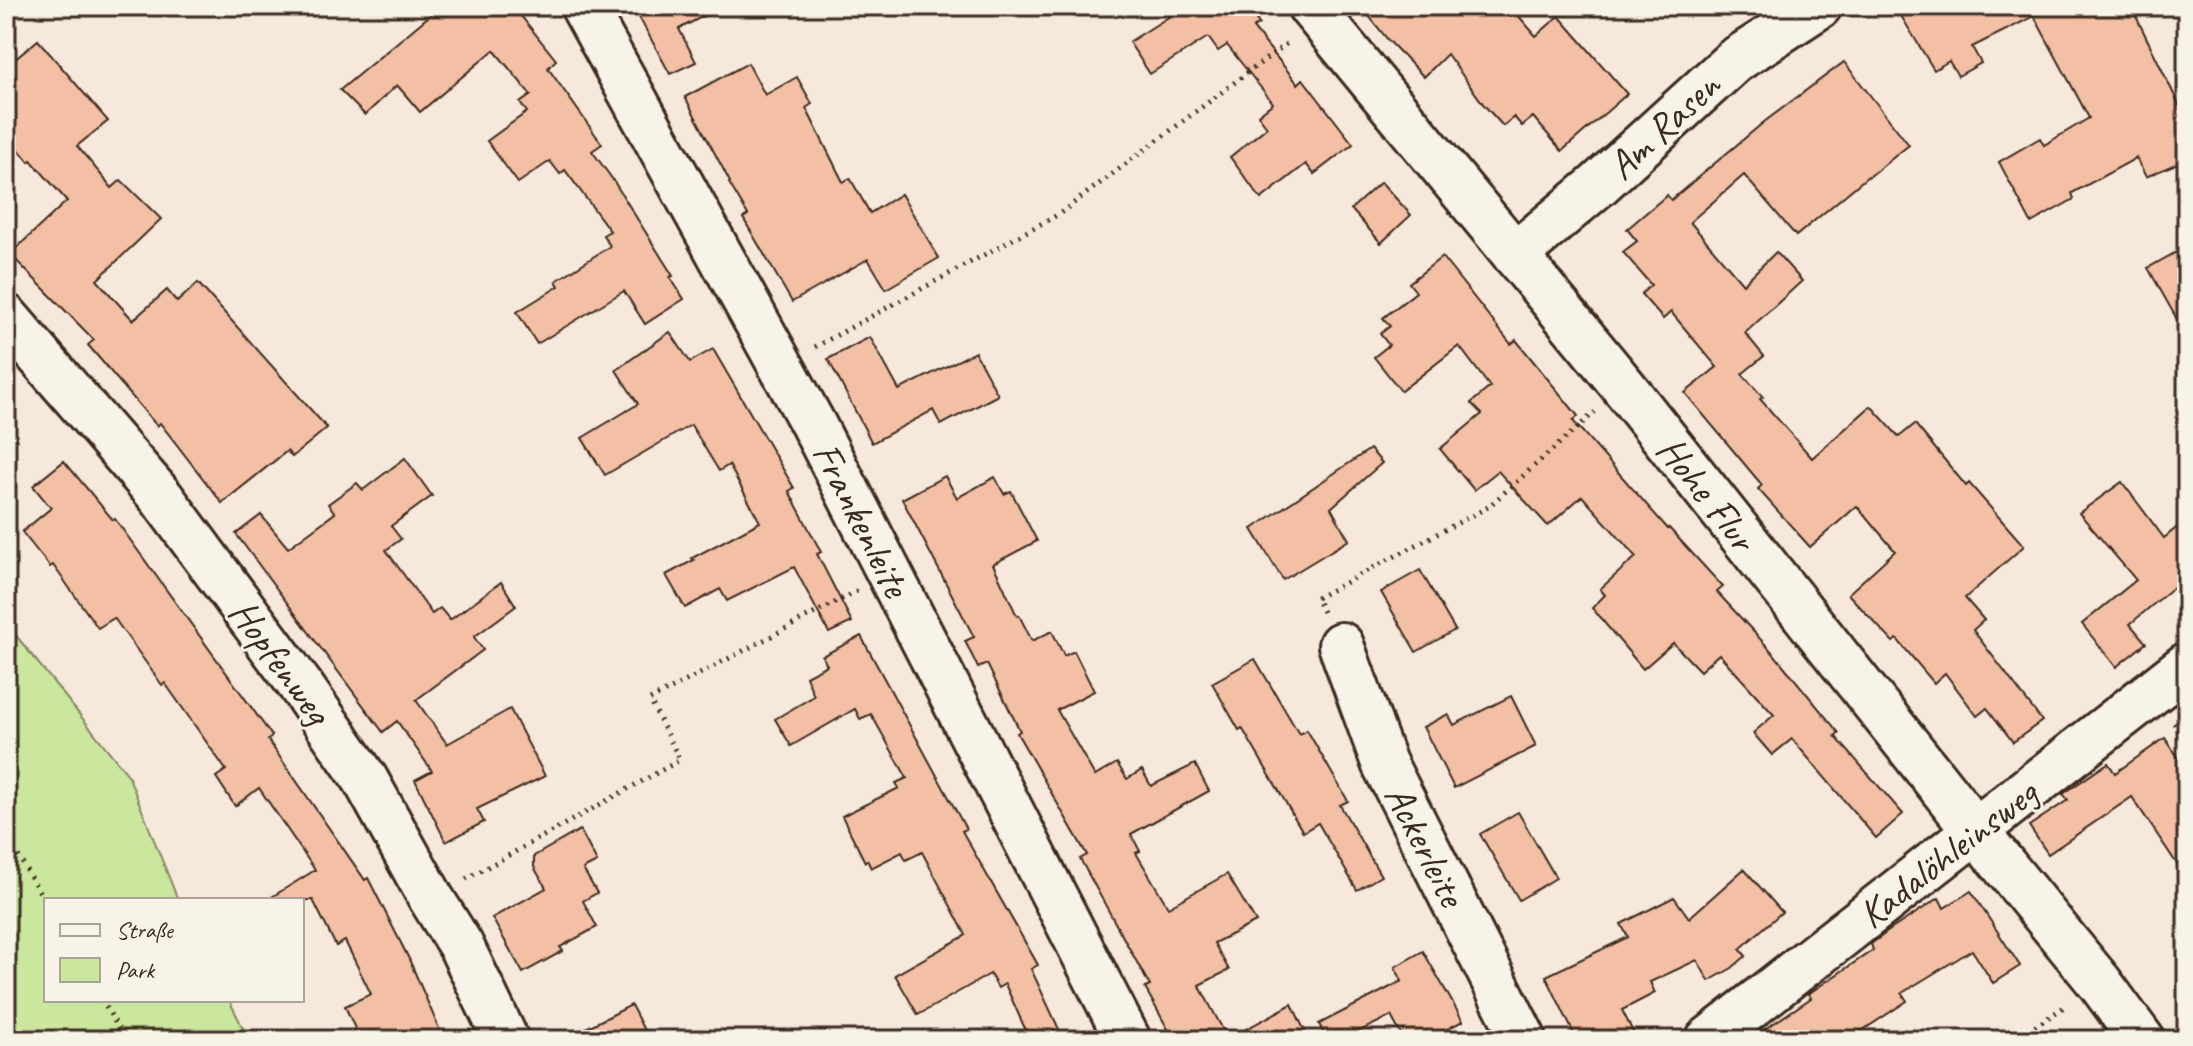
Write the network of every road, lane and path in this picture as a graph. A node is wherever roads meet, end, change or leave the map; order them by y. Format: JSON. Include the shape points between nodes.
{"nodes":[{"id":1,"x":583,"y":6,"type":"edge"},
{"id":2,"x":1819,"y":6,"type":"edge"},
{"id":3,"x":1315,"y":13,"type":"edge"},
{"id":4,"x":1515,"y":255,"type":"junction"},
{"id":5,"x":6,"y":317,"type":"edge"},
{"id":6,"x":781,"y":365,"type":"junction"},
{"id":7,"x":1624,"y":387,"type":"junction"},
{"id":8,"x":890,"y":573,"type":"junction"},
{"id":9,"x":1341,"y":645,"type":"joint"},
{"id":10,"x":2187,"y":665,"type":"edge"},
{"id":11,"x":1975,"y":830,"type":"junction"},
{"id":12,"x":6,"y":835,"type":"edge"},
{"id":13,"x":431,"y":898,"type":"junction"},
{"id":14,"x":44,"y":900,"type":"edge"},
{"id":15,"x":2100,"y":983,"type":"junction"},
{"id":16,"x":103,"y":1002,"type":"edge"},
{"id":17,"x":125,"y":1040,"type":"edge"},
{"id":18,"x":506,"y":1040,"type":"edge"},
{"id":19,"x":1128,"y":1040,"type":"edge"},
{"id":20,"x":1524,"y":1040,"type":"edge"},
{"id":21,"x":1708,"y":1040,"type":"edge"},
{"id":22,"x":2015,"y":1040,"type":"edge"},
{"id":23,"x":2142,"y":1040,"type":"edge"}],
"edges":[{"from":1,"to":6,"type":"street","name":"Frankenleite"},
{"from":2,"to":4,"type":"street","name":"Am Rasen","via":[[1734,61]]},
{"from":3,"to":4,"type":"street","name":"Hohe Flur"},
{"from":3,"to":6,"type":"path","via":[[1059,214]]},
{"from":4,"to":7,"type":"street","name":"Hohe Flur"},
{"from":5,"to":13,"type":"street","name":"Hopfenweg","via":[[161,497],[291,673],[365,779]]},
{"from":6,"to":8,"type":"street","name":"Frankenleite"},
{"from":7,"to":9,"type":"path","via":[[1488,507],[1316,598]]},
{"from":7,"to":11,"type":"street","name":"Hohe Flur"},
{"from":8,"to":13,"type":"path","via":[[650,700],[680,760]]},
{"from":8,"to":19,"type":"street","name":"Frankenleite"},
{"from":9,"to":20,"type":"street","name":"Ackerleite","via":[[1384,763]]},
{"from":10,"to":11,"type":"street","name":"Kadalöhleinsweg"},
{"from":11,"to":15,"type":"street","name":"Hohe Flur"},
{"from":11,"to":21,"type":"street","name":"Kadalöhleinsweg"},
{"from":12,"to":14,"type":"path"},
{"from":13,"to":18,"type":"street","name":"Hopfenweg","via":[[461,946]]},
{"from":15,"to":22,"type":"path"},
{"from":15,"to":23,"type":"street","name":"Hohe Flur"},
{"from":16,"to":17,"type":"path"}]}
